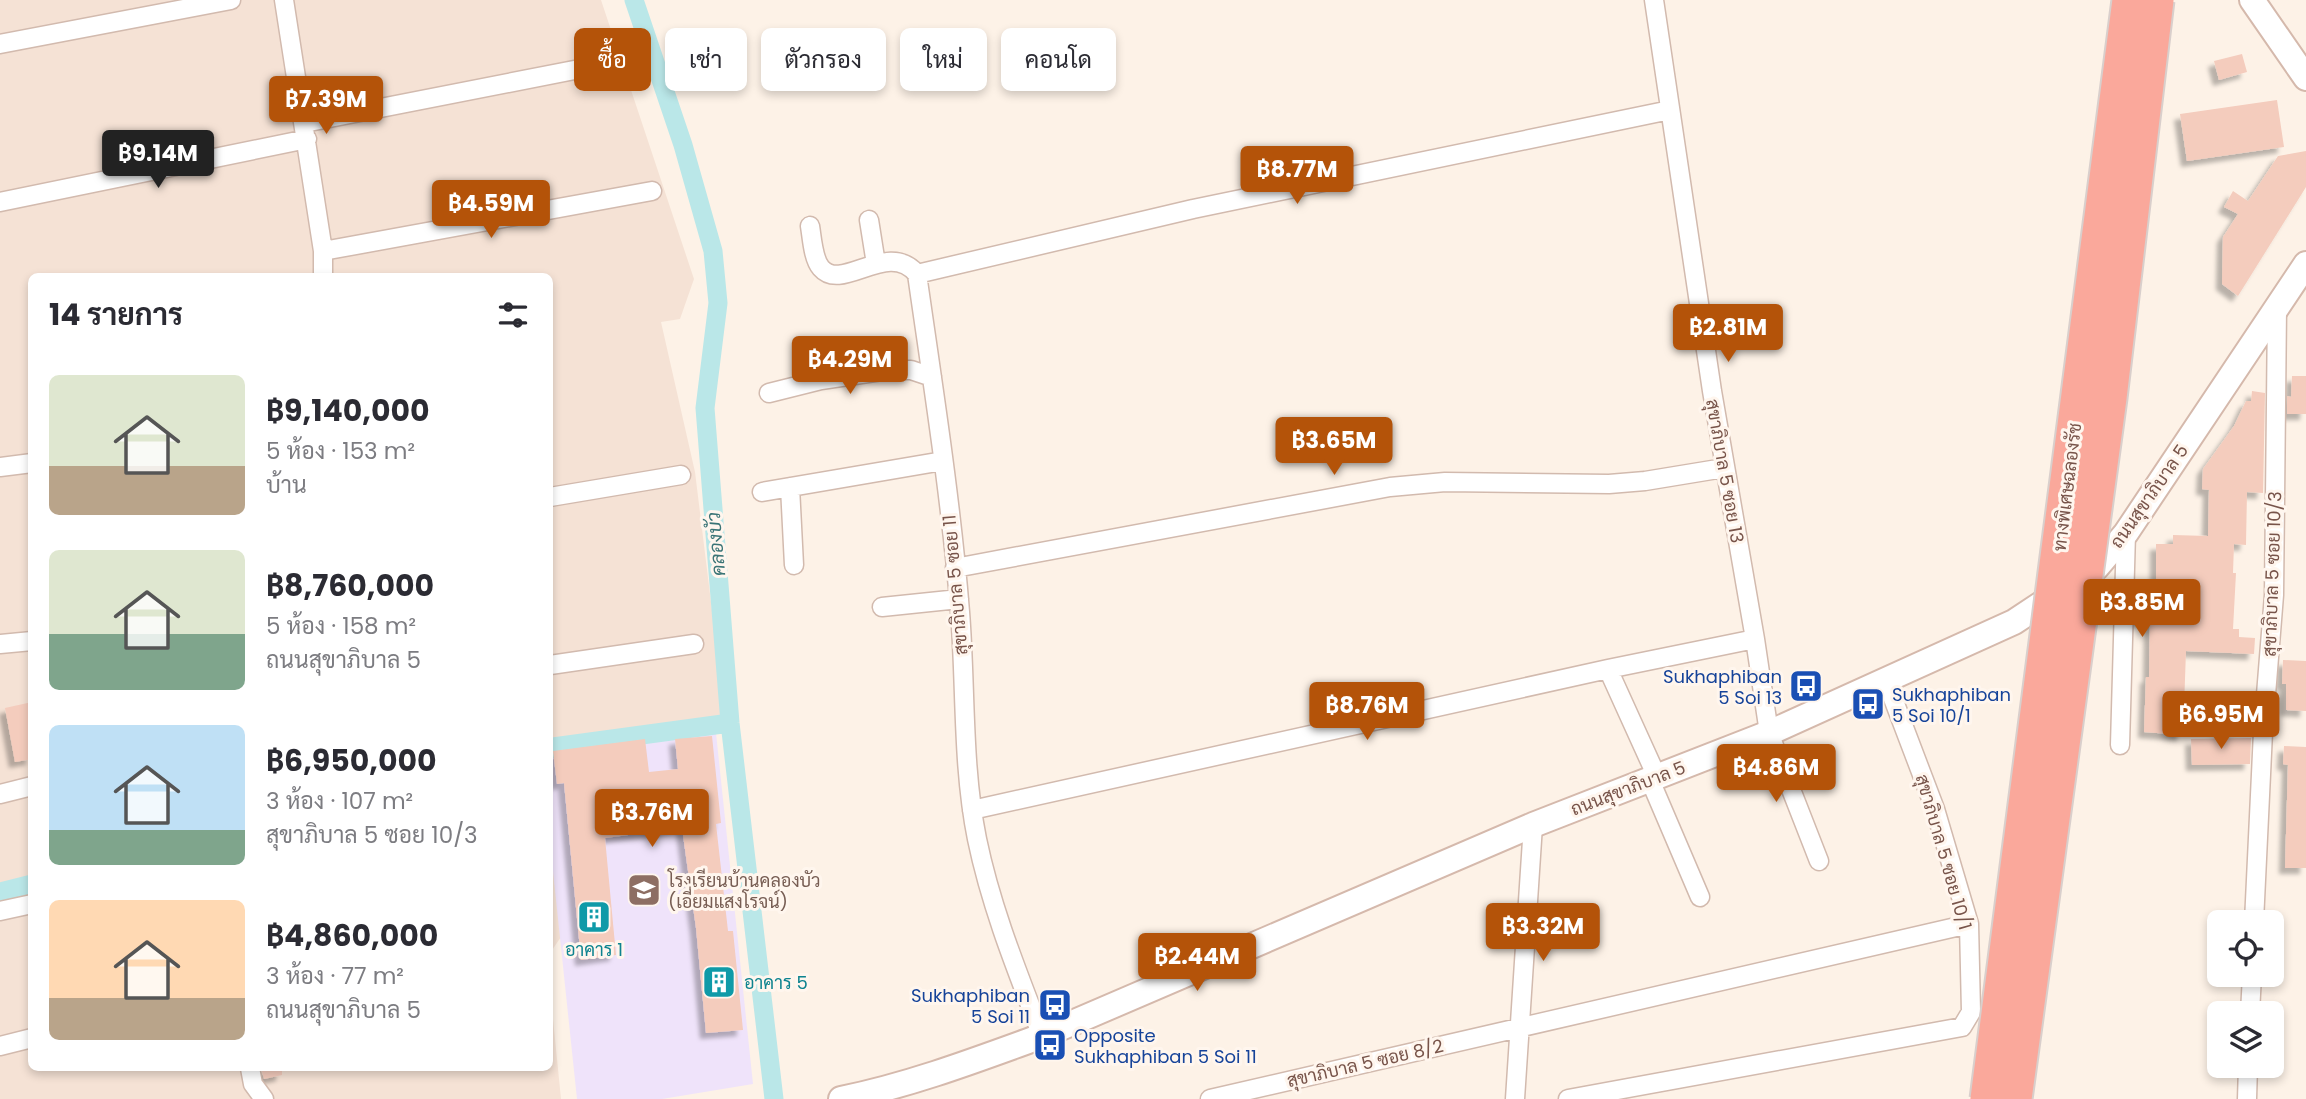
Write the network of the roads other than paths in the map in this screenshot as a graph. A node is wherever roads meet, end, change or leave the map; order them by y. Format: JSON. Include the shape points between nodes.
{"nodes":[{"id":1,"x":231,"y":0,"type":"edge"},
{"id":2,"x":284,"y":0,"type":"edge"},
{"id":3,"x":1654,"y":0,"type":"edge"},
{"id":4,"x":2129,"y":0,"type":"edge"},
{"id":5,"x":2157,"y":0,"type":"edge"},
{"id":6,"x":2252,"y":0,"type":"edge"},
{"id":7,"x":0,"y":44,"type":"edge"},
{"id":8,"x":574,"y":71,"type":"edge"},
{"id":9,"x":2306,"y":78,"type":"edge"},
{"id":10,"x":1671,"y":110,"type":"junction"},
{"id":11,"x":306,"y":131,"type":"junction"},
{"id":12,"x":652,"y":191,"type":"dead end"},
{"id":13,"x":0,"y":202,"type":"edge"},
{"id":14,"x":869,"y":220,"type":"dead end"},
{"id":15,"x":810,"y":226,"type":"dead end"},
{"id":16,"x":324,"y":251,"type":"junction"},
{"id":17,"x":876,"y":264,"type":"junction"},
{"id":18,"x":2306,"y":264,"type":"edge"},
{"id":19,"x":323,"y":273,"type":"edge"},
{"id":20,"x":917,"y":274,"type":"junction"},
{"id":21,"x":2277,"y":308,"type":"junction"},
{"id":22,"x":932,"y":377,"type":"junction"},
{"id":23,"x":769,"y":393,"type":"dead end"},
{"id":24,"x":943,"y":461,"type":"junction"},
{"id":25,"x":28,"y":464,"type":"edge"},
{"id":26,"x":0,"y":467,"type":"edge"},
{"id":27,"x":1724,"y":468,"type":"junction"},
{"id":28,"x":681,"y":475,"type":"dead end"},
{"id":29,"x":790,"y":487,"type":"junction"},
{"id":30,"x":762,"y":492,"type":"dead end"},
{"id":31,"x":553,"y":496,"type":"edge"},
{"id":32,"x":2126,"y":533,"type":"junction"},
{"id":33,"x":794,"y":565,"type":"dead end"},
{"id":34,"x":955,"y":568,"type":"junction"},
{"id":35,"x":959,"y":599,"type":"junction"},
{"id":36,"x":882,"y":607,"type":"dead end"},
{"id":37,"x":1755,"y":639,"type":"junction"},
{"id":38,"x":28,"y":642,"type":"edge"},
{"id":39,"x":0,"y":644,"type":"edge"},
{"id":40,"x":694,"y":644,"type":"dead end"},
{"id":41,"x":553,"y":665,"type":"edge"},
{"id":42,"x":1608,"y":669,"type":"junction"},
{"id":43,"x":1885,"y":680,"type":"junction"},
{"id":44,"x":1769,"y":733,"type":"junction"},
{"id":45,"x":2120,"y":745,"type":"dead end"},
{"id":46,"x":1654,"y":779,"type":"junction"},
{"id":47,"x":28,"y":787,"type":"edge"},
{"id":48,"x":0,"y":794,"type":"edge"},
{"id":49,"x":972,"y":810,"type":"junction"},
{"id":50,"x":1533,"y":825,"type":"junction"},
{"id":51,"x":1819,"y":862,"type":"dead end"},
{"id":52,"x":1700,"y":897,"type":"dead end"},
{"id":53,"x":28,"y":905,"type":"edge"},
{"id":54,"x":2255,"y":910,"type":"edge"},
{"id":55,"x":0,"y":911,"type":"edge"},
{"id":56,"x":1969,"y":924,"type":"junction"},
{"id":57,"x":1520,"y":1028,"type":"junction"},
{"id":58,"x":1042,"y":1036,"type":"junction"},
{"id":59,"x":28,"y":1039,"type":"edge"},
{"id":60,"x":0,"y":1046,"type":"edge"},
{"id":61,"x":2248,"y":1078,"type":"edge"},
{"id":62,"x":868,"y":1096,"type":"edge"},
{"id":63,"x":841,"y":1099,"type":"edge"},
{"id":64,"x":1210,"y":1099,"type":"edge"},
{"id":65,"x":1515,"y":1099,"type":"edge"},
{"id":66,"x":1568,"y":1099,"type":"edge"},
{"id":67,"x":1987,"y":1099,"type":"edge"},
{"id":68,"x":2015,"y":1099,"type":"edge"},
{"id":69,"x":2247,"y":1099,"type":"edge"}],
"edges":[{"from":1,"to":7,"type":"street"},
{"from":2,"to":11,"type":"street"},
{"from":3,"to":10,"type":"street","name":"สุขาภิบาล 5 ซอย 13"},
{"from":4,"to":67,"type":"highway","name":"ทางพิเศษฉลองรัช","bridge":true},
{"from":5,"to":68,"type":"highway","name":"ทางพิเศษฉลองรัช","bridge":true,"via":[[2110,398]]},
{"from":6,"to":9,"type":"street"},
{"from":8,"to":11,"type":"street"},
{"from":10,"to":20,"type":"street","via":[[1193,209]]},
{"from":10,"to":27,"type":"street","name":"สุขาภิบาล 5 ซอย 13"},
{"from":11,"to":13,"type":"street"},
{"from":11,"to":16,"type":"street"},
{"from":12,"to":16,"type":"street"},
{"from":14,"to":17,"type":"street"},
{"from":15,"to":17,"type":"street","via":[[819,266],[826,272],[845,273]]},
{"from":16,"to":19,"type":"street"},
{"from":17,"to":20,"type":"street","via":[[902,262]]},
{"from":18,"to":21,"type":"street","name":"ถนนสุขาภิบาล 5"},
{"from":20,"to":22,"type":"street","name":"สุขาภิบาล 5 ซอย 11"},
{"from":21,"to":32,"type":"street","name":"ถนนสุขาภิบาล 5"},
{"from":21,"to":54,"type":"street","name":"สุขาภิบาล 5 ซอย 10/3","via":[[2274,595]]},
{"from":22,"to":23,"type":"street","via":[[911,370],[888,370]]},
{"from":22,"to":24,"type":"street","name":"สุขาภิบาล 5 ซอย 11"},
{"from":24,"to":29,"type":"street"},
{"from":24,"to":34,"type":"street","name":"สุขาภิบาล 5 ซอย 11"},
{"from":25,"to":26,"type":"street"},
{"from":27,"to":34,"type":"street","via":[[1609,484],[1445,482],[1390,487]]},
{"from":27,"to":37,"type":"street","name":"สุขาภิบาล 5 ซอย 13"},
{"from":28,"to":31,"type":"street"},
{"from":29,"to":30,"type":"street"},
{"from":29,"to":33,"type":"street"},
{"from":32,"to":43,"type":"street","name":"ถนนสุขาภิบาล 5","via":[[2097,567],[2014,622]]},
{"from":32,"to":45,"type":"street"},
{"from":34,"to":35,"type":"street","name":"สุขาภิบาล 5 ซอย 11"},
{"from":35,"to":36,"type":"street"},
{"from":35,"to":49,"type":"street","name":"สุขาภิบาล 5 ซอย 11"},
{"from":37,"to":42,"type":"street"},
{"from":37,"to":44,"type":"street","name":"สุขาภิบาล 5 ซอย 13"},
{"from":38,"to":39,"type":"street"},
{"from":40,"to":41,"type":"street"},
{"from":42,"to":46,"type":"street"},
{"from":42,"to":49,"type":"street"},
{"from":43,"to":44,"type":"street","name":"ถนนสุขาภิบาล 5"},
{"from":43,"to":56,"type":"street","name":"สุขาภิบาล 5 ซอย 10/1","via":[[1936,809]]},
{"from":44,"to":46,"type":"street","name":"ถนนสุขาภิบาล 5"},
{"from":44,"to":51,"type":"street","name":"สุขาภิบาล 5 ซอย 13"},
{"from":46,"to":50,"type":"street","name":"ถนนสุขาภิบาล 5"},
{"from":46,"to":52,"type":"street"},
{"from":47,"to":48,"type":"street"},
{"from":49,"to":58,"type":"street","name":"สุขาภิบาล 5 ซอย 11","via":[[989,893]]},
{"from":50,"to":57,"type":"street"},
{"from":50,"to":58,"type":"street","name":"ถนนสุขาภิบาล 5"},
{"from":53,"to":55,"type":"street"},
{"from":56,"to":57,"type":"street","name":"สุขาภิบาล 5 ซอย 8/2"},
{"from":56,"to":66,"type":"street","name":"สุขาภิบาล 5 ซอย 10/1","via":[[1971,1012],[1962,1027]]},
{"from":57,"to":64,"type":"street","name":"สุขาภิบาล 5 ซอย 8/2"},
{"from":57,"to":65,"type":"street"},
{"from":58,"to":62,"type":"street","name":"ถนนสุขาภิบาล 5"},
{"from":59,"to":60,"type":"street"},
{"from":61,"to":69,"type":"street"},
{"from":62,"to":63,"type":"street","name":"ถนนสุขาภิบาล 5"}]}
